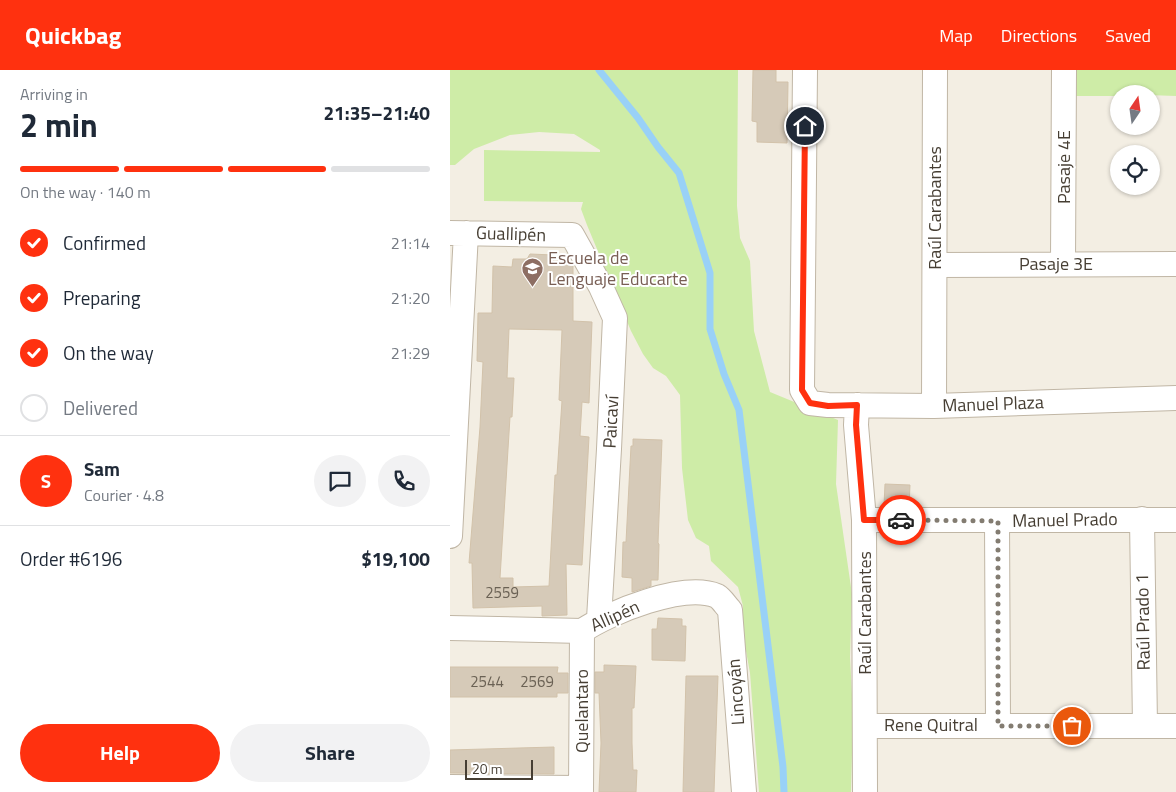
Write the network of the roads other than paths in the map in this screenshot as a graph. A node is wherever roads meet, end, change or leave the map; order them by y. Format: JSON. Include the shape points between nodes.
{"nodes":[{"id":1,"x":806,"y":70,"type":"edge"},
{"id":2,"x":935,"y":70,"type":"edge"},
{"id":3,"x":1064,"y":70,"type":"edge"},
{"id":4,"x":458,"y":233,"type":"edge"},
{"id":5,"x":572,"y":236,"type":"joint"},
{"id":6,"x":1063,"y":264,"type":"junction"},
{"id":7,"x":1176,"y":264,"type":"edge"},
{"id":8,"x":935,"y":265,"type":"junction"},
{"id":9,"x":1176,"y":398,"type":"edge"},
{"id":10,"x":857,"y":405,"type":"junction"},
{"id":11,"x":934,"y":406,"type":"junction"},
{"id":12,"x":864,"y":520,"type":"junction"},
{"id":13,"x":1142,"y":520,"type":"junction"},
{"id":14,"x":1176,"y":520,"type":"edge"},
{"id":15,"x":998,"y":521,"type":"junction"},
{"id":16,"x":450,"y":536,"type":"edge"},
{"id":17,"x":718,"y":597,"type":"joint"},
{"id":18,"x":591,"y":625,"type":"junction"},
{"id":19,"x":450,"y":628,"type":"edge"},
{"id":20,"x":866,"y":726,"type":"junction"},
{"id":21,"x":998,"y":726,"type":"junction"},
{"id":22,"x":1145,"y":726,"type":"junction"},
{"id":23,"x":1176,"y":726,"type":"edge"},
{"id":24,"x":450,"y":787,"type":"edge"},
{"id":25,"x":581,"y":790,"type":"edge"},
{"id":26,"x":744,"y":792,"type":"edge"},
{"id":27,"x":865,"y":792,"type":"edge"}],
"edges":[{"from":1,"to":10,"type":"street","name":"Manuel Plaza","via":[[802,390],[810,403]]},
{"from":2,"to":8,"type":"street","name":"Raúl Carabantes"},
{"from":3,"to":6,"type":"street","name":"Pasaje 4E"},
{"from":4,"to":5,"type":"street","name":"Guallipén"},
{"from":4,"to":16,"type":"street"},
{"from":5,"to":18,"type":"street","name":"Paicaví","via":[[615,318],[610,439]]},
{"from":6,"to":7,"type":"street","name":"Pasaje 3E"},
{"from":6,"to":8,"type":"street","name":"Pasaje 3E"},
{"from":8,"to":11,"type":"street","name":"Raúl Carabantes"},
{"from":9,"to":11,"type":"street","name":"Manuel Plaza"},
{"from":10,"to":11,"type":"street","name":"Manuel Plaza"},
{"from":10,"to":12,"type":"street","name":"Raúl Carabantes"},
{"from":12,"to":15,"type":"street","name":"Manuel Prado"},
{"from":12,"to":20,"type":"street","name":"Raúl Carabantes"},
{"from":13,"to":14,"type":"street","name":"Manuel Prado"},
{"from":13,"to":15,"type":"street","name":"Manuel Prado"},
{"from":13,"to":22,"type":"street","name":"Raúl Prado 1"},
{"from":15,"to":21,"type":"street"},
{"from":17,"to":18,"type":"street","name":"Allipén","via":[[688,592],[645,602]]},
{"from":17,"to":26,"type":"street","name":"Lincoyán","via":[[730,610]]},
{"from":18,"to":19,"type":"street","name":"Allipén"},
{"from":18,"to":25,"type":"street","name":"Quelantaro"},
{"from":20,"to":21,"type":"street","name":"Rene Quitral"},
{"from":20,"to":27,"type":"street","name":"Raúl Carabantes"},
{"from":21,"to":22,"type":"street","name":"Rene Quitral"},
{"from":22,"to":23,"type":"street","name":"Rene Quitral"},
{"from":24,"to":25,"type":"street"}]}
